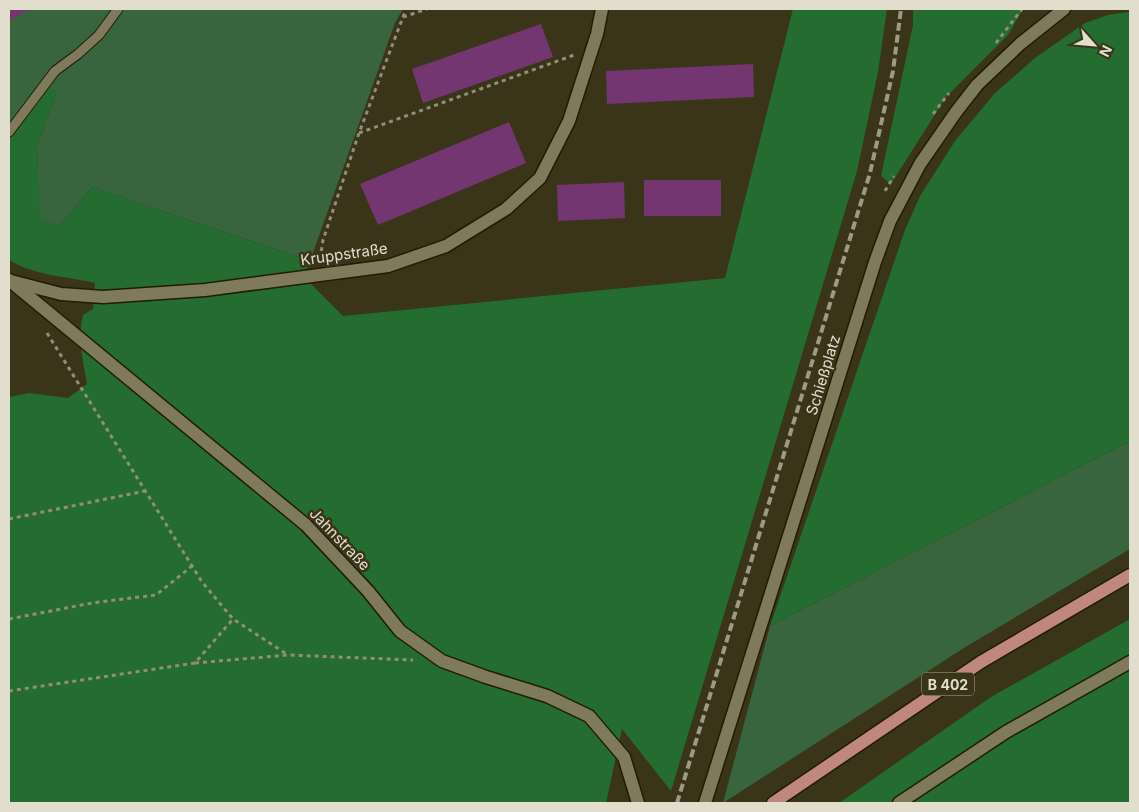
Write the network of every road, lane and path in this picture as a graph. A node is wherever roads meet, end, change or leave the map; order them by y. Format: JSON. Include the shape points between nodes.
{"nodes":[{"id":1,"x":118,"y":9,"type":"edge"},
{"id":2,"x":406,"y":9,"type":"edge"},
{"id":3,"x":427,"y":9,"type":"edge"},
{"id":4,"x":602,"y":9,"type":"edge"},
{"id":5,"x":1064,"y":9,"type":"edge"},
{"id":6,"x":402,"y":17,"type":"junction"},
{"id":7,"x":592,"y":49,"type":"junction"},
{"id":8,"x":9,"y":132,"type":"edge"},
{"id":9,"x":359,"y":133,"type":"junction"},
{"id":10,"x":317,"y":275,"type":"junction"},
{"id":11,"x":9,"y":280,"type":"edge"},
{"id":12,"x":14,"y":292,"type":"edge"},
{"id":13,"x":44,"y":329,"type":"dead end"},
{"id":14,"x":145,"y":490,"type":"junction"},
{"id":15,"x":9,"y":519,"type":"edge"},
{"id":16,"x":192,"y":566,"type":"junction"},
{"id":17,"x":1130,"y":575,"type":"edge"},
{"id":18,"x":233,"y":619,"type":"junction"},
{"id":19,"x":9,"y":620,"type":"edge"},
{"id":20,"x":288,"y":655,"type":"junction"},
{"id":21,"x":442,"y":661,"type":"junction"},
{"id":22,"x":1130,"y":662,"type":"edge"},
{"id":23,"x":195,"y":663,"type":"junction"},
{"id":24,"x":9,"y":691,"type":"edge"},
{"id":25,"x":638,"y":803,"type":"edge"},
{"id":26,"x":705,"y":803,"type":"edge"},
{"id":27,"x":773,"y":803,"type":"edge"},
{"id":28,"x":899,"y":803,"type":"edge"}],
"edges":[{"from":1,"to":8,"type":"lane","via":[[98,35],[55,71]]},
{"from":2,"to":6,"type":"path"},
{"from":3,"to":6,"type":"path"},
{"from":4,"to":7,"type":"street","name":"Kruppstraße"},
{"from":5,"to":26,"type":"street","name":"Schießplatz","via":[[1020,44],[977,85],[920,164],[890,221]]},
{"from":6,"to":9,"type":"path"},
{"from":7,"to":9,"type":"path"},
{"from":7,"to":10,"type":"street","name":"Kruppstraße","via":[[569,121],[540,178],[506,209],[438,249],[388,266]]},
{"from":9,"to":10,"type":"path","via":[[323,240]]},
{"from":10,"to":11,"type":"street","name":"Kruppstraße","via":[[205,290],[103,297],[61,294]]},
{"from":11,"to":12,"type":"street","name":"Jahnstraße"},
{"from":12,"to":21,"type":"street","name":"Jahnstraße","via":[[207,442],[306,525],[368,591],[400,631]]},
{"from":13,"to":14,"type":"path"},
{"from":14,"to":15,"type":"path"},
{"from":14,"to":16,"type":"path"},
{"from":16,"to":18,"type":"path"},
{"from":16,"to":19,"type":"path","via":[[156,595],[92,603]]},
{"from":17,"to":27,"type":"main road","number":"B 402","via":[[981,662]]},
{"from":18,"to":20,"type":"path"},
{"from":18,"to":23,"type":"path"},
{"from":20,"to":21,"type":"path"},
{"from":20,"to":23,"type":"path"},
{"from":21,"to":25,"type":"street","name":"Jahnstraße","via":[[547,696],[589,716],[624,757]]},
{"from":22,"to":28,"type":"street","via":[[1006,732]]},
{"from":23,"to":24,"type":"path"}]}
